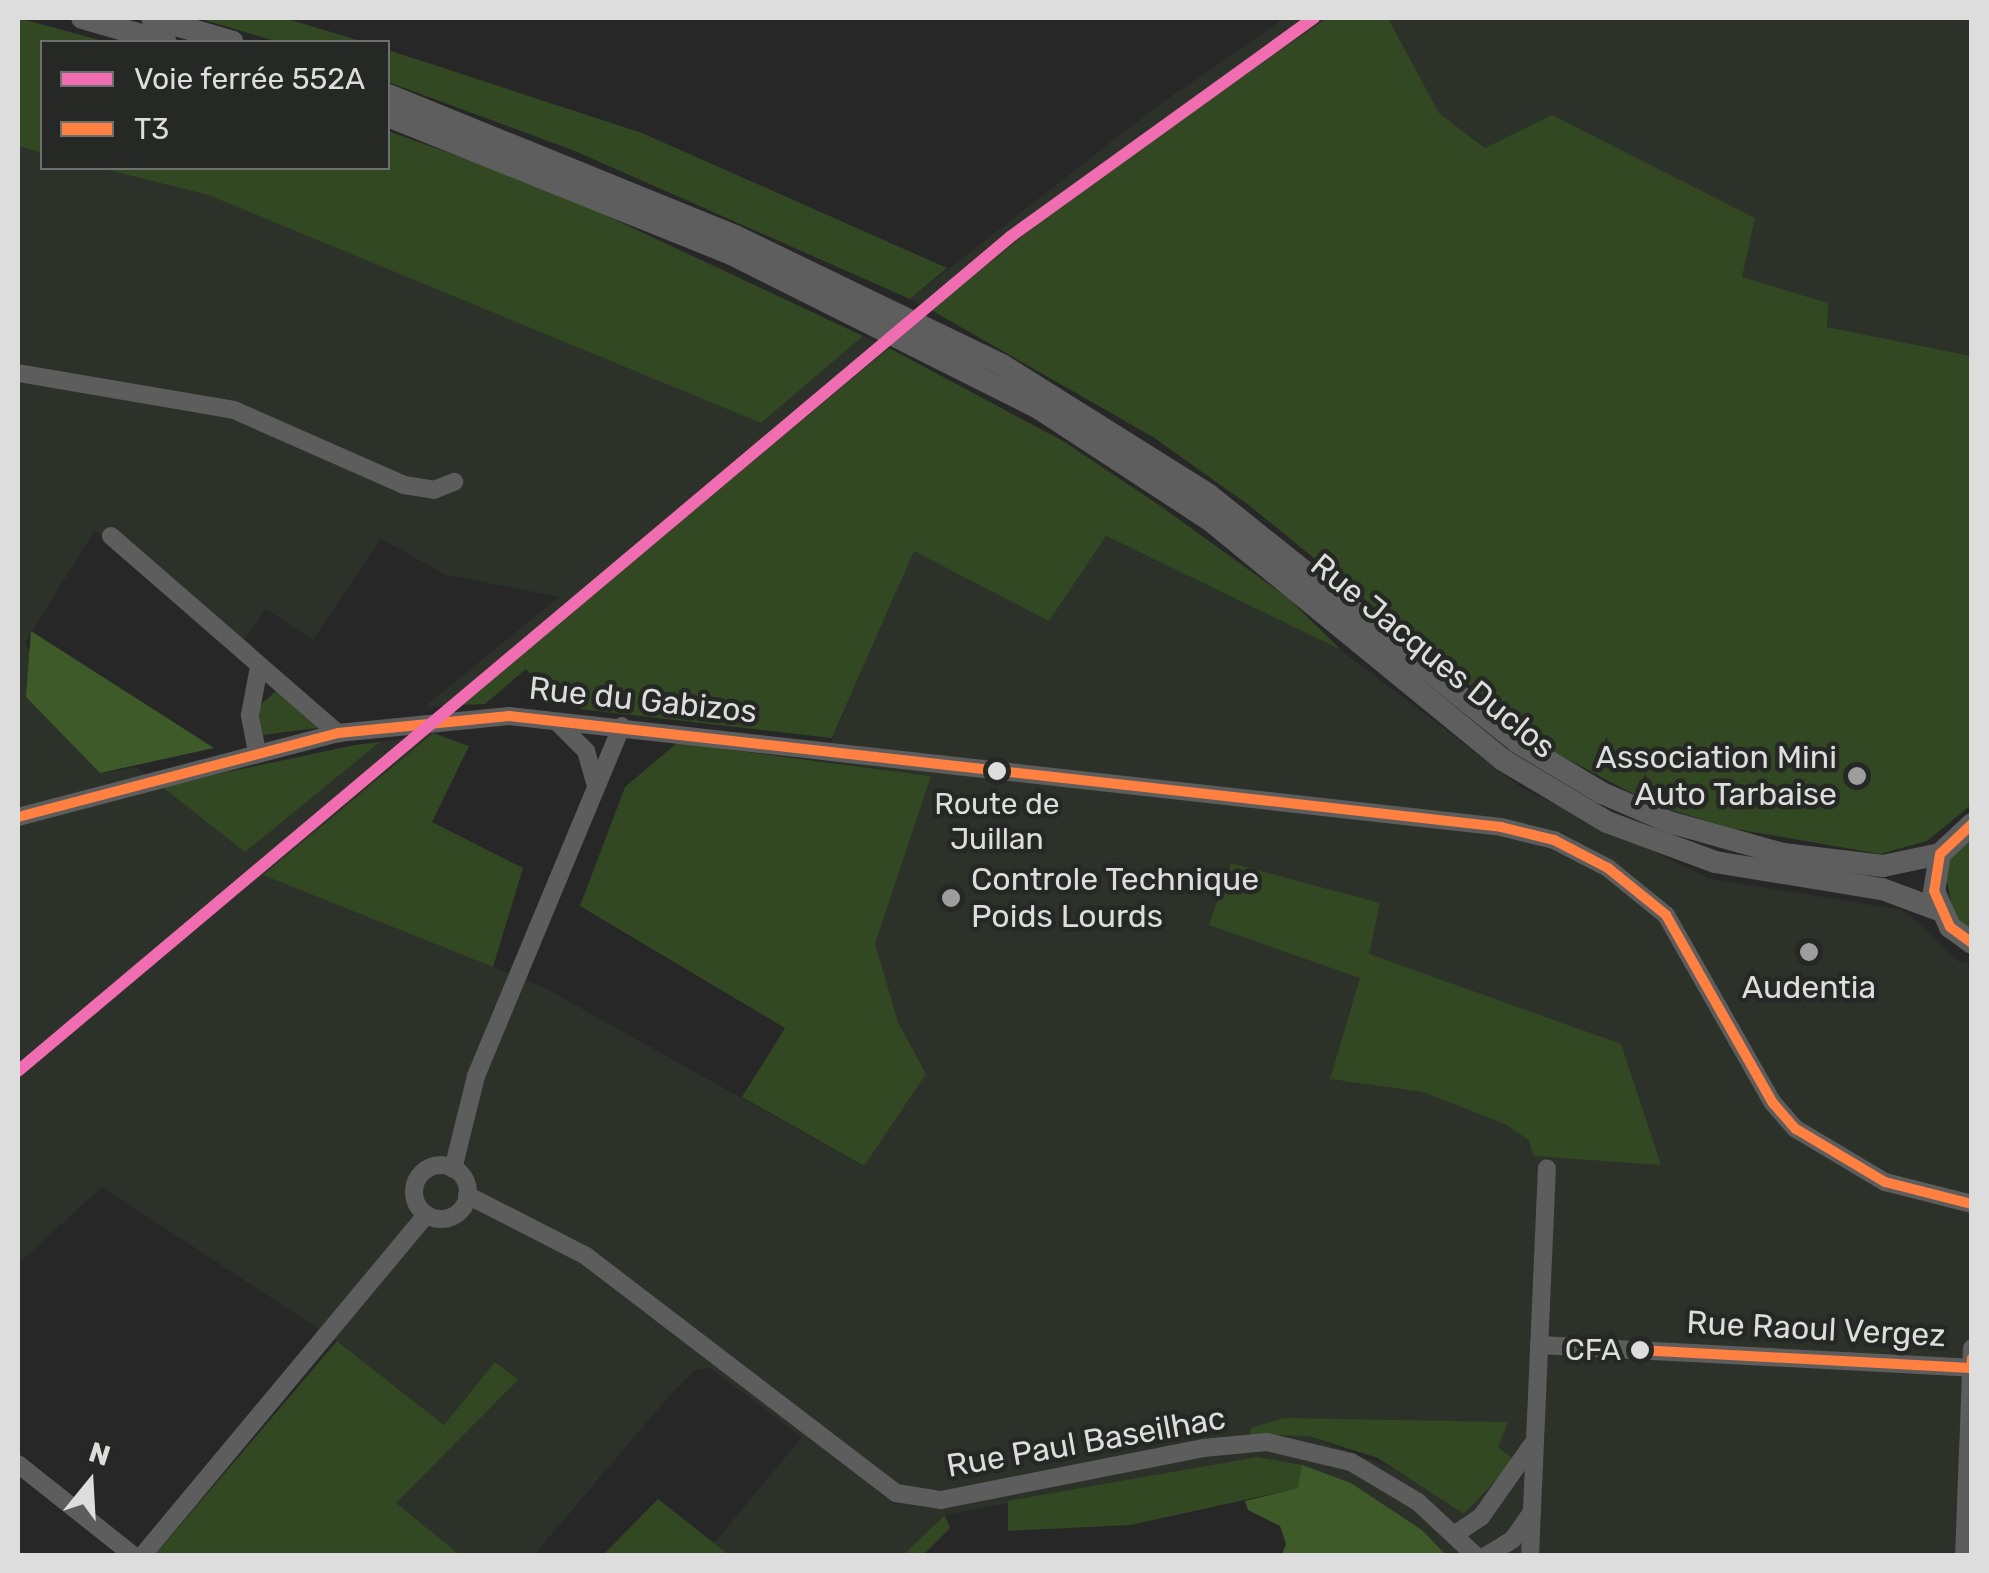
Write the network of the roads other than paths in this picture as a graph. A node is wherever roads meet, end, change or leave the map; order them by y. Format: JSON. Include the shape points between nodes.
{"nodes":[{"id":1,"x":82,"y":18,"type":"edge"},
{"id":2,"x":152,"y":18,"type":"edge"},
{"id":3,"x":159,"y":40,"type":"edge"},
{"id":4,"x":226,"y":40,"type":"edge"},
{"id":5,"x":390,"y":96,"type":"edge"},
{"id":6,"x":390,"y":117,"type":"edge"},
{"id":7,"x":853,"y":301,"type":"junction"},
{"id":8,"x":939,"y":344,"type":"junction"},
{"id":9,"x":18,"y":372,"type":"edge"},
{"id":10,"x":454,"y":482,"type":"dead end"},
{"id":11,"x":112,"y":536,"type":"dead end"},
{"id":12,"x":259,"y":667,"type":"junction"},
{"id":13,"x":553,"y":719,"type":"junction"},
{"id":14,"x":622,"y":726,"type":"junction"},
{"id":15,"x":338,"y":734,"type":"junction"},
{"id":16,"x":256,"y":752,"type":"junction"},
{"id":17,"x":594,"y":784,"type":"junction"},
{"id":18,"x":18,"y":817,"type":"edge"},
{"id":19,"x":1972,"y":824,"type":"edge"},
{"id":20,"x":1940,"y":854,"type":"junction"},
{"id":21,"x":1940,"y":910,"type":"junction"},
{"id":22,"x":1970,"y":947,"type":"edge"},
{"id":23,"x":1546,"y":1168,"type":"dead end"},
{"id":24,"x":454,"y":1169,"type":"junction"},
{"id":25,"x":467,"y":1195,"type":"junction"},
{"id":26,"x":1972,"y":1204,"type":"edge"},
{"id":27,"x":426,"y":1214,"type":"junction"},
{"id":28,"x":1539,"y":1345,"type":"junction"},
{"id":29,"x":1972,"y":1348,"type":"edge"},
{"id":30,"x":1971,"y":1368,"type":"edge"},
{"id":31,"x":1532,"y":1446,"type":"junction"},
{"id":32,"x":18,"y":1464,"type":"edge"},
{"id":33,"x":1969,"y":1505,"type":"edge"},
{"id":34,"x":1532,"y":1512,"type":"junction"},
{"id":35,"x":1456,"y":1533,"type":"junction"},
{"id":36,"x":134,"y":1556,"type":"edge"},
{"id":37,"x":142,"y":1556,"type":"edge"},
{"id":38,"x":1476,"y":1556,"type":"edge"},
{"id":39,"x":1486,"y":1556,"type":"edge"},
{"id":40,"x":1530,"y":1556,"type":"edge"},
{"id":41,"x":1964,"y":1556,"type":"edge"}],
"edges":[{"from":1,"to":3,"type":"main road"},
{"from":2,"to":4,"type":"main road"},
{"from":5,"to":7,"type":"main road","via":[[599,177]]},
{"from":6,"to":7,"type":"main road"},
{"from":7,"to":8,"type":"main road"},
{"from":8,"to":20,"type":"main road","name":"Rue Jacques Duclos","via":[[1209,495],[1518,742],[1602,793],[1669,822],[1783,854],[1883,866]]},
{"from":8,"to":21,"type":"main road","name":"Rue Jacques Duclos","via":[[1212,521],[1503,760],[1556,794],[1638,835],[1714,862],[1882,888]]},
{"from":9,"to":10,"type":"street","via":[[234,410],[404,485],[434,490]]},
{"from":11,"to":12,"type":"street"},
{"from":12,"to":15,"type":"street"},
{"from":12,"to":16,"type":"street","via":[[250,714]]},
{"from":13,"to":14,"type":"street","name":"Rue du Gabizos"},
{"from":13,"to":15,"type":"street","name":"Rue du Gabizos","via":[[421,721]]},
{"from":13,"to":17,"type":"street","via":[[586,750]]},
{"from":14,"to":17,"type":"street"},
{"from":14,"to":26,"type":"street","name":"Rue du Gabizos","via":[[1502,827],[1554,840],[1608,868],[1666,915],[1772,1103],[1796,1129],[1885,1182]]},
{"from":15,"to":16,"type":"street","name":"Rue du Gabizos"},
{"from":16,"to":18,"type":"street","name":"Rue du Gabizos"},
{"from":17,"to":24,"type":"street","via":[[476,1076]]},
{"from":19,"to":20,"type":"main road"},
{"from":20,"to":21,"type":"main road","via":[[1934,892]]},
{"from":21,"to":22,"type":"main road"},
{"from":23,"to":28,"type":"street"},
{"from":24,"to":25,"type":"street"},
{"from":24,"to":27,"type":"street","via":[[433,1166],[417,1179],[415,1200]]},
{"from":25,"to":27,"type":"street","via":[[448,1218]]},
{"from":25,"to":35,"type":"street","name":"Rue Paul Baseilhac","via":[[600,1266],[896,1494],[942,1500],[1202,1448],[1267,1442],[1351,1462]]},
{"from":27,"to":37,"type":"street"},
{"from":28,"to":30,"type":"street","name":"Rue Raoul Vergez"},
{"from":28,"to":31,"type":"street"},
{"from":29,"to":30,"type":"street"},
{"from":30,"to":33,"type":"street"},
{"from":31,"to":34,"type":"street"},
{"from":31,"to":35,"type":"street","via":[[1481,1517]]},
{"from":32,"to":36,"type":"street"},
{"from":33,"to":41,"type":"street"},
{"from":34,"to":39,"type":"street","via":[[1513,1539]]},
{"from":34,"to":40,"type":"street"},
{"from":35,"to":38,"type":"street","name":"Rue Paul Baseilhac"}]}
